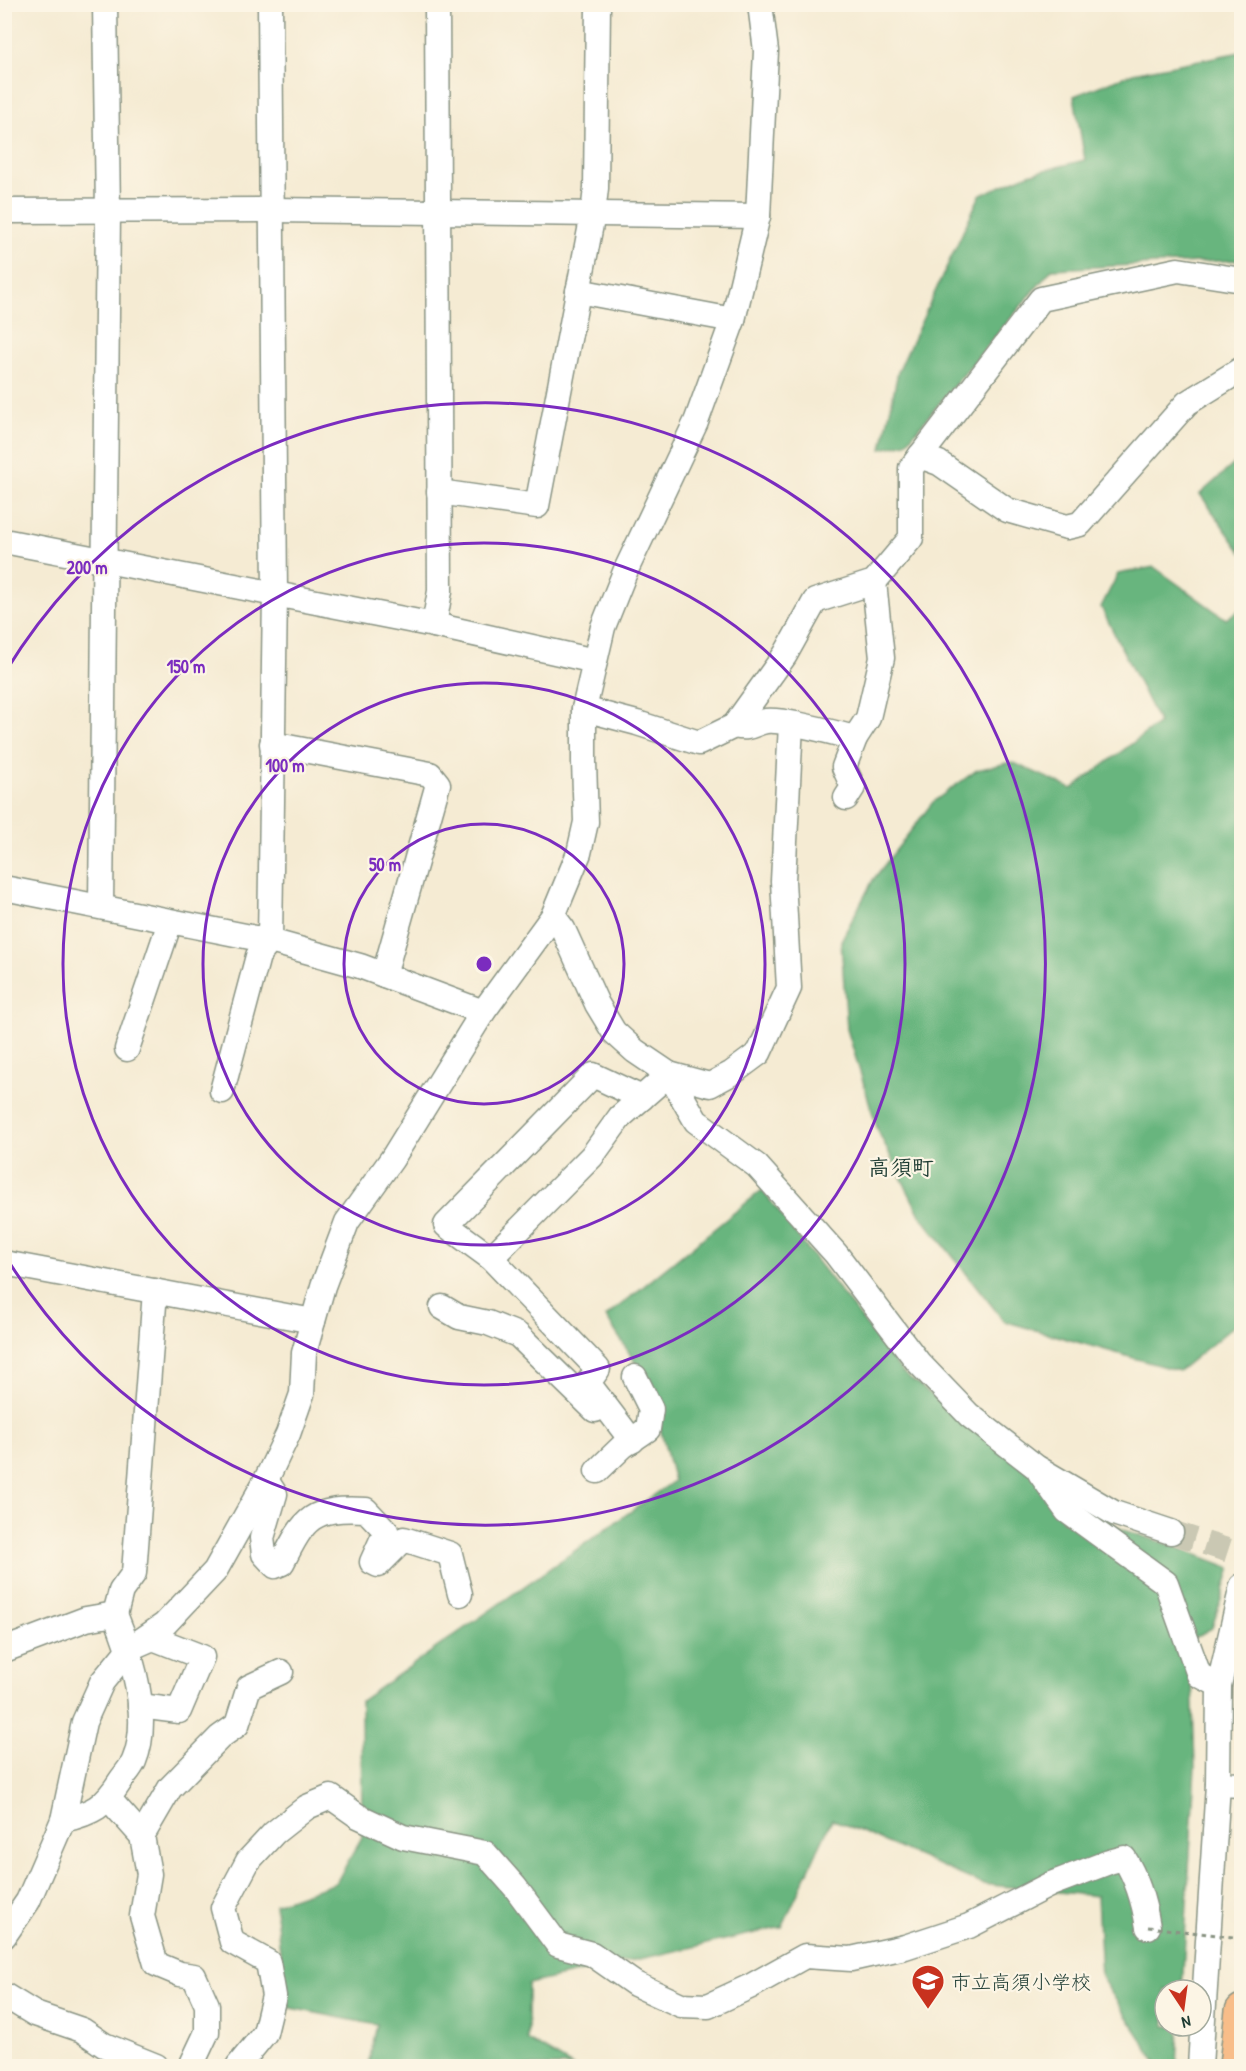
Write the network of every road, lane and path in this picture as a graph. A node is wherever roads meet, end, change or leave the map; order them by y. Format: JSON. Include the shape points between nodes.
{"nodes":[{"id":1,"x":105,"y":4,"type":"edge"},
{"id":2,"x":270,"y":4,"type":"edge"},
{"id":3,"x":437,"y":4,"type":"edge"},
{"id":4,"x":598,"y":4,"type":"edge"},
{"id":5,"x":760,"y":4,"type":"edge"},
{"id":6,"x":272,"y":210,"type":"junction"},
{"id":7,"x":4,"y":211,"type":"edge"},
{"id":8,"x":108,"y":212,"type":"junction"},
{"id":9,"x":437,"y":213,"type":"junction"},
{"id":10,"x":593,"y":214,"type":"junction"},
{"id":11,"x":758,"y":216,"type":"junction"},
{"id":12,"x":1242,"y":280,"type":"edge"},
{"id":13,"x":578,"y":291,"type":"junction"},
{"id":14,"x":733,"y":320,"type":"junction"},
{"id":15,"x":1242,"y":369,"type":"edge"},
{"id":16,"x":920,"y":456,"type":"junction"},
{"id":17,"x":439,"y":492,"type":"junction"},
{"id":18,"x":4,"y":541,"type":"edge"},
{"id":19,"x":104,"y":562,"type":"junction"},
{"id":20,"x":874,"y":582,"type":"junction"},
{"id":21,"x":275,"y":593,"type":"junction"},
{"id":22,"x":434,"y":625,"type":"junction"},
{"id":23,"x":595,"y":661,"type":"junction"},
{"id":24,"x":584,"y":709,"type":"junction"},
{"id":25,"x":791,"y":724,"type":"junction"},
{"id":26,"x":734,"y":726,"type":"junction"},
{"id":27,"x":855,"y":738,"type":"junction"},
{"id":28,"x":272,"y":744,"type":"junction"},
{"id":29,"x":846,"y":798,"type":"dead end"},
{"id":30,"x":4,"y":888,"type":"edge"},
{"id":31,"x":101,"y":906,"type":"junction"},
{"id":32,"x":553,"y":916,"type":"junction"},
{"id":33,"x":170,"y":922,"type":"junction"},
{"id":34,"x":270,"y":941,"type":"junction"},
{"id":35,"x":384,"y":975,"type":"junction"},
{"id":36,"x":483,"y":1012,"type":"junction"},
{"id":37,"x":127,"y":1048,"type":"dead end"},
{"id":38,"x":669,"y":1074,"type":"junction"},
{"id":39,"x":222,"y":1091,"type":"dead end"},
{"id":40,"x":642,"y":1098,"type":"junction"},
{"id":41,"x":491,"y":1258,"type":"junction"},
{"id":42,"x":4,"y":1263,"type":"edge"},
{"id":43,"x":155,"y":1291,"type":"junction"},
{"id":44,"x":442,"y":1307,"type":"dead end"},
{"id":45,"x":543,"y":1310,"type":"junction"},
{"id":46,"x":313,"y":1321,"type":"junction"},
{"id":47,"x":518,"y":1335,"type":"junction"},
{"id":48,"x":635,"y":1377,"type":"dead end"},
{"id":49,"x":627,"y":1443,"type":"junction"},
{"id":50,"x":1036,"y":1467,"type":"junction"},
{"id":51,"x":597,"y":1471,"type":"dead end"},
{"id":52,"x":266,"y":1480,"type":"junction"},
{"id":53,"x":1171,"y":1532,"type":"tunnel mouth"},
{"id":54,"x":1242,"y":1586,"type":"edge"},
{"id":55,"x":460,"y":1594,"type":"dead end"},
{"id":56,"x":115,"y":1614,"type":"junction"},
{"id":57,"x":129,"y":1649,"type":"junction"},
{"id":58,"x":4,"y":1650,"type":"edge"},
{"id":59,"x":281,"y":1672,"type":"dead end"},
{"id":60,"x":1219,"y":1685,"type":"junction"},
{"id":61,"x":140,"y":1706,"type":"junction"},
{"id":62,"x":1230,"y":1784,"type":"edge"},
{"id":63,"x":109,"y":1799,"type":"junction"},
{"id":64,"x":63,"y":1820,"type":"junction"},
{"id":65,"x":142,"y":1836,"type":"junction"},
{"id":66,"x":1148,"y":1927,"type":"joint"},
{"id":67,"x":4,"y":1936,"type":"edge"},
{"id":68,"x":1242,"y":1938,"type":"edge"},
{"id":69,"x":4,"y":1995,"type":"edge"},
{"id":70,"x":1242,"y":2011,"type":"edge"},
{"id":71,"x":146,"y":2064,"type":"edge"},
{"id":72,"x":190,"y":2067,"type":"edge"},
{"id":73,"x":238,"y":2067,"type":"edge"},
{"id":74,"x":1200,"y":2067,"type":"edge"},
{"id":75,"x":1236,"y":2067,"type":"edge"}],
"edges":[{"from":1,"to":8,"type":"street"},
{"from":2,"to":6,"type":"street"},
{"from":3,"to":9,"type":"street"},
{"from":4,"to":10,"type":"street"},
{"from":5,"to":11,"type":"street","via":[[766,51]]},
{"from":6,"to":8,"type":"street"},
{"from":6,"to":9,"type":"street"},
{"from":6,"to":21,"type":"street"},
{"from":7,"to":8,"type":"street"},
{"from":8,"to":19,"type":"street"},
{"from":9,"to":10,"type":"street"},
{"from":9,"to":17,"type":"street"},
{"from":10,"to":11,"type":"street"},
{"from":10,"to":13,"type":"street"},
{"from":11,"to":14,"type":"street"},
{"from":12,"to":16,"type":"street","via":[[1178,270],[1041,299]]},
{"from":13,"to":14,"type":"street"},
{"from":13,"to":17,"type":"street","via":[[537,506]]},
{"from":14,"to":23,"type":"street","via":[[696,422],[625,572],[603,627]]},
{"from":15,"to":16,"type":"street","via":[[1187,403],[1080,524],[1066,527],[1007,510],[939,463]]},
{"from":16,"to":20,"type":"street","via":[[910,468],[911,538]]},
{"from":17,"to":22,"type":"street","via":[[440,591]]},
{"from":18,"to":19,"type":"street"},
{"from":19,"to":21,"type":"street"},
{"from":19,"to":31,"type":"street"},
{"from":20,"to":26,"type":"street","via":[[815,602],[785,655]]},
{"from":20,"to":27,"type":"street","via":[[882,658],[868,718]]},
{"from":21,"to":22,"type":"street"},
{"from":21,"to":28,"type":"street"},
{"from":22,"to":23,"type":"street"},
{"from":23,"to":24,"type":"street"},
{"from":24,"to":26,"type":"street","via":[[699,743]]},
{"from":24,"to":32,"type":"street","via":[[586,822],[579,853]]},
{"from":25,"to":26,"type":"street","via":[[766,721],[746,729]]},
{"from":25,"to":27,"type":"street"},
{"from":25,"to":38,"type":"street","via":[[783,881],[789,988],[759,1053],[732,1073],[710,1084]]},
{"from":27,"to":29,"type":"street","via":[[844,767],[853,787]]},
{"from":28,"to":34,"type":"street"},
{"from":28,"to":35,"type":"street","via":[[430,774],[438,784]]},
{"from":30,"to":31,"type":"street"},
{"from":31,"to":33,"type":"street"},
{"from":32,"to":36,"type":"street"},
{"from":32,"to":38,"type":"street","via":[[614,1032]]},
{"from":33,"to":34,"type":"street"},
{"from":33,"to":37,"type":"street"},
{"from":34,"to":35,"type":"street"},
{"from":34,"to":39,"type":"street","via":[[258,956]]},
{"from":35,"to":36,"type":"street"},
{"from":36,"to":46,"type":"street","via":[[392,1159],[347,1222]]},
{"from":38,"to":40,"type":"street"},
{"from":38,"to":50,"type":"street","via":[[696,1121],[757,1166],[837,1254],[918,1362],[969,1415]]},
{"from":40,"to":41,"type":"street","via":[[620,1117],[592,1156]]},
{"from":40,"to":41,"type":"street","via":[[594,1075],[446,1225]]},
{"from":41,"to":45,"type":"street"},
{"from":42,"to":43,"type":"street"},
{"from":43,"to":46,"type":"street"},
{"from":43,"to":56,"type":"street","via":[[134,1573],[121,1591]]},
{"from":44,"to":47,"type":"street","via":[[459,1317]]},
{"from":45,"to":47,"type":"street"},
{"from":45,"to":49,"type":"street","via":[[598,1369],[588,1383]]},
{"from":46,"to":52,"type":"street","via":[[304,1353],[302,1394]]},
{"from":47,"to":49,"type":"street"},
{"from":48,"to":49,"type":"street","via":[[651,1408],[648,1429]]},
{"from":49,"to":51,"type":"street"},
{"from":50,"to":53,"type":"street","via":[[1114,1513]]},
{"from":50,"to":60,"type":"street","via":[[1067,1511],[1166,1583],[1199,1674]]},
{"from":52,"to":55,"type":"street","via":[[275,1494],[262,1538],[264,1554],[275,1566],[282,1563],[306,1523],[320,1512],[366,1510],[386,1531],[372,1562],[378,1565],[404,1539],[450,1554]]},
{"from":52,"to":57,"type":"street","via":[[215,1571],[164,1625]]},
{"from":54,"to":60,"type":"street"},
{"from":56,"to":57,"type":"street"},
{"from":56,"to":58,"type":"street","via":[[86,1619]]},
{"from":57,"to":61,"type":"street"},
{"from":57,"to":61,"type":"street","via":[[153,1638],[202,1658],[179,1711]]},
{"from":57,"to":64,"type":"street","via":[[102,1682],[84,1722]]},
{"from":59,"to":65,"type":"street","via":[[249,1687],[237,1725],[170,1788]]},
{"from":60,"to":62,"type":"street"},
{"from":61,"to":63,"type":"street","via":[[142,1723],[134,1761]]},
{"from":62,"to":74,"type":"street"},
{"from":63,"to":64,"type":"street","via":[[87,1814]]},
{"from":63,"to":65,"type":"street"},
{"from":64,"to":67,"type":"street","via":[[28,1901]]},
{"from":65,"to":72,"type":"street","via":[[149,1874],[142,1916],[156,1964],[194,1976],[207,2006],[207,2032]]},
{"from":66,"to":68,"type":"path","bridge":true},
{"from":66,"to":73,"type":"street","via":[[1135,1875],[1124,1858],[1051,1884],[969,1926],[916,1944],[851,1959],[805,1956],[708,2006],[681,2005],[635,1984],[592,1954],[558,1945],[484,1853],[403,1837],[358,1816],[331,1797],[307,1807],[274,1833],[248,1861],[223,1908],[232,1942],[268,1962],[274,1996],[265,2033]]},
{"from":69,"to":71,"type":"street","via":[[35,2014],[82,2030],[104,2046]]},
{"from":70,"to":75,"type":"highway"}]}
